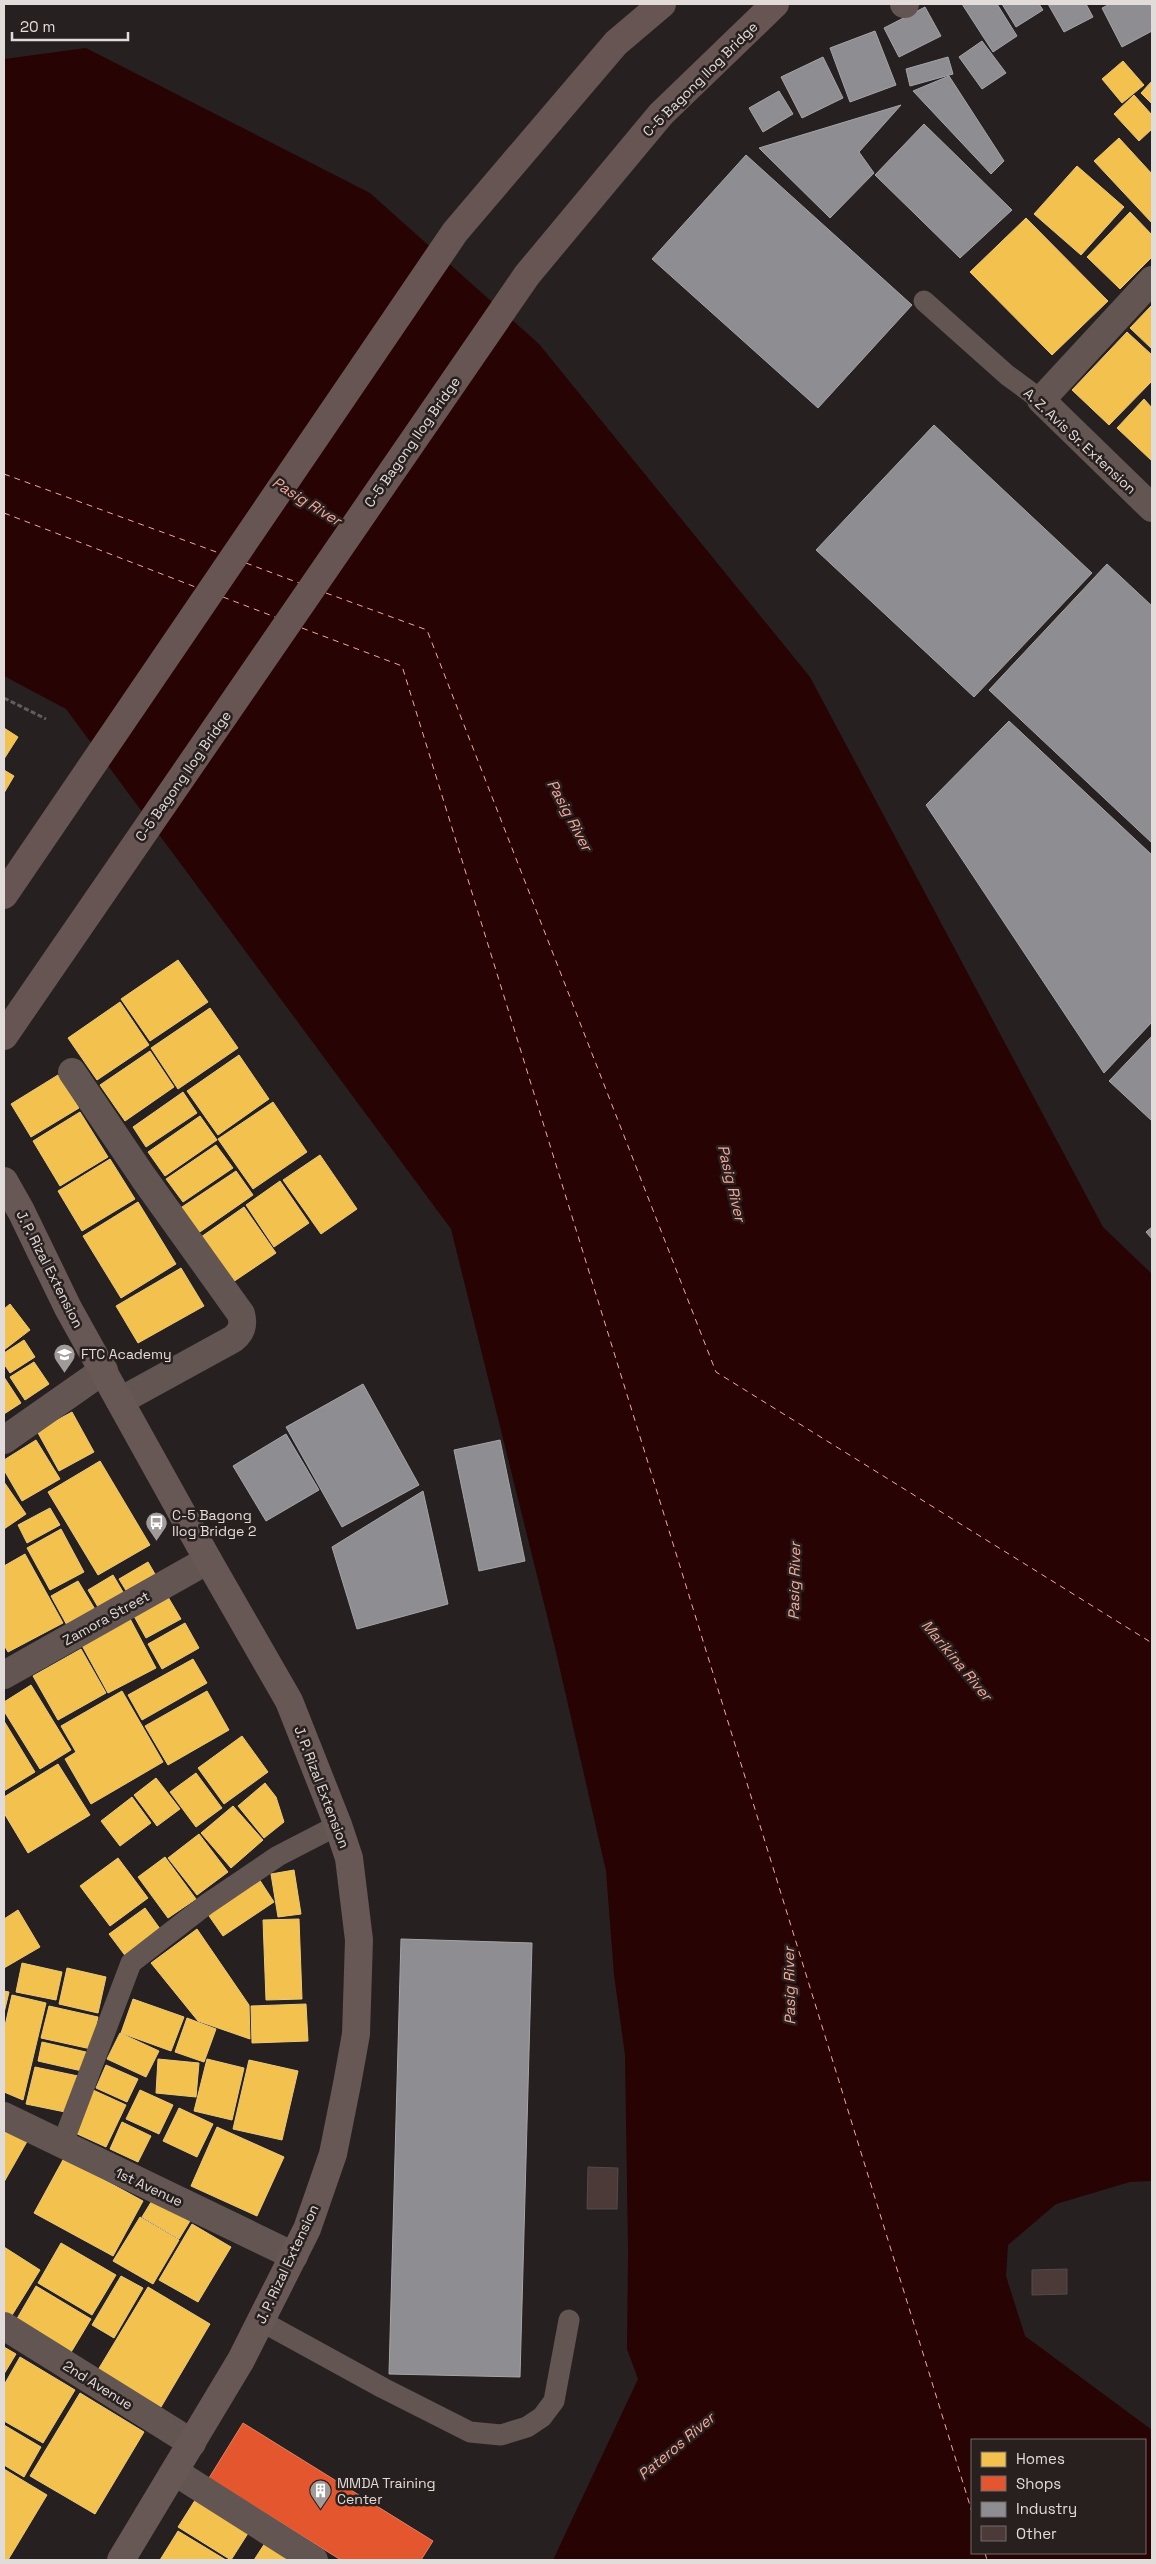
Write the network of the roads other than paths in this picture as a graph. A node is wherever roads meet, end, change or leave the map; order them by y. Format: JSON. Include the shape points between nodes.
{"nodes":[{"id":1,"x":662,"y":4,"type":"edge"},
{"id":2,"x":775,"y":4,"type":"edge"},
{"id":3,"x":1152,"y":280,"type":"edge"},
{"id":4,"x":924,"y":301,"type":"dead end"},
{"id":5,"x":1041,"y":400,"type":"junction"},
{"id":6,"x":1152,"y":508,"type":"edge"},
{"id":7,"x":4,"y":895,"type":"edge"},
{"id":8,"x":4,"y":1036,"type":"edge"},
{"id":9,"x":72,"y":1072,"type":"dead end"},
{"id":10,"x":4,"y":1181,"type":"edge"},
{"id":11,"x":104,"y":1370,"type":"junction"},
{"id":12,"x":120,"y":1401,"type":"junction"},
{"id":13,"x":4,"y":1440,"type":"edge"},
{"id":14,"x":208,"y":1560,"type":"junction"},
{"id":15,"x":4,"y":1675,"type":"edge"},
{"id":16,"x":338,"y":1825,"type":"junction"},
{"id":17,"x":4,"y":2116,"type":"edge"},
{"id":18,"x":62,"y":2145,"type":"junction"},
{"id":19,"x":294,"y":2256,"type":"junction"},
{"id":20,"x":569,"y":2320,"type":"dead end"},
{"id":21,"x":261,"y":2321,"type":"junction"},
{"id":22,"x":4,"y":2326,"type":"edge"},
{"id":23,"x":192,"y":2444,"type":"junction"},
{"id":24,"x":175,"y":2472,"type":"junction"},
{"id":25,"x":121,"y":2560,"type":"edge"},
{"id":26,"x":314,"y":2560,"type":"edge"}],
"edges":[{"from":1,"to":7,"type":"main road","via":[[616,42],[456,232]]},
{"from":2,"to":8,"type":"main road","name":"C-5 Bagong Ilog Bridge","via":[[661,114],[527,275]]},
{"from":3,"to":5,"type":"street"},
{"from":4,"to":5,"type":"lane","name":"A. Z. Avis Sr. Extension","via":[[1007,375]]},
{"from":5,"to":6,"type":"street","name":"A. Z. Avis Sr. Extension"},
{"from":9,"to":12,"type":"street","via":[[243,1321],[239,1334],[233,1339]]},
{"from":10,"to":11,"type":"main road","name":"J. P. Rizal Extension","via":[[22,1211],[68,1308]]},
{"from":11,"to":12,"type":"main road","name":"J. P. Rizal Extension"},
{"from":11,"to":13,"type":"street"},
{"from":12,"to":14,"type":"main road","name":"J. P. Rizal Extension"},
{"from":14,"to":15,"type":"street","name":"Zamora Street"},
{"from":14,"to":16,"type":"main road","name":"J. P. Rizal Extension","via":[[289,1701]]},
{"from":16,"to":18,"type":"lane","via":[[270,1861],[207,1904],[131,1963]]},
{"from":16,"to":19,"type":"main road","name":"J. P. Rizal Extension","via":[[349,1858],[359,1940],[356,2034],[333,2154]]},
{"from":17,"to":18,"type":"street","name":"1st Avenue"},
{"from":18,"to":19,"type":"street","name":"1st Avenue"},
{"from":19,"to":21,"type":"main road","name":"J. P. Rizal Extension"},
{"from":20,"to":21,"type":"lane","via":[[554,2401],[542,2417],[527,2428],[501,2434],[470,2432]]},
{"from":21,"to":23,"type":"main road","name":"J. P. Rizal Extension"},
{"from":22,"to":23,"type":"street","name":"2nd Avenue"},
{"from":23,"to":24,"type":"main road","name":"J. P. Rizal Extension"},
{"from":24,"to":25,"type":"main road","name":"J. P. Rizal Extension"},
{"from":24,"to":26,"type":"street"}]}
